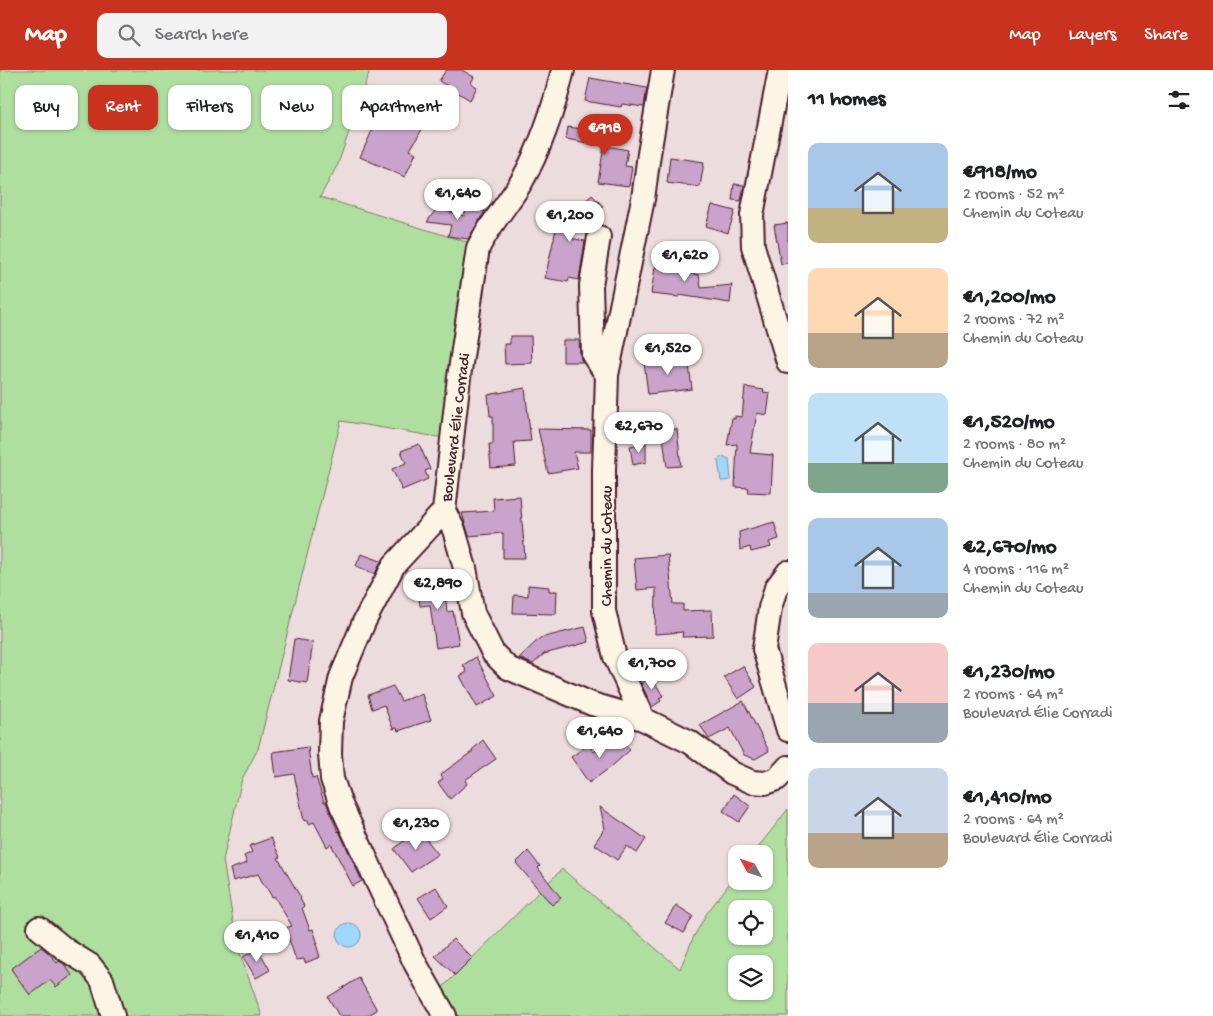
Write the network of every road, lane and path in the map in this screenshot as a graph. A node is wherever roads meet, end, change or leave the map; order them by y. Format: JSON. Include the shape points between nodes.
{"nodes":[{"id":1,"x":563,"y":70,"type":"edge"},
{"id":2,"x":664,"y":70,"type":"edge"},
{"id":3,"x":780,"y":70,"type":"edge"},
{"id":4,"x":599,"y":237,"type":"dead end"},
{"id":5,"x":788,"y":362,"type":"edge"},
{"id":6,"x":608,"y":376,"type":"junction"},
{"id":7,"x":444,"y":510,"type":"junction"},
{"id":8,"x":788,"y":572,"type":"edge"},
{"id":9,"x":643,"y":719,"type":"junction"},
{"id":10,"x":788,"y":730,"type":"edge"},
{"id":11,"x":788,"y":767,"type":"edge"},
{"id":12,"x":38,"y":928,"type":"dead end"},
{"id":13,"x":113,"y":1016,"type":"edge"},
{"id":14,"x":445,"y":1016,"type":"edge"}],
"edges":[{"from":1,"to":7,"type":"street","name":"Boulevard Élie Corradi","via":[[537,151],[478,248]]},
{"from":2,"to":6,"type":"street","name":"Chemin du Coteau","via":[[643,199]]},
{"from":3,"to":5,"type":"street","via":[[752,215],[753,246]]},
{"from":4,"to":6,"type":"street","via":[[591,285],[593,355]]},
{"from":6,"to":9,"type":"street","name":"Chemin du Coteau","via":[[604,611],[615,657]]},
{"from":7,"to":9,"type":"street","via":[[454,530],[465,568],[473,613],[493,653],[508,668],[524,676],[592,704]]},
{"from":7,"to":14,"type":"street","name":"Boulevard Élie Corradi","via":[[394,565],[364,622],[341,677],[331,721],[330,754],[332,779],[341,805],[415,963]]},
{"from":8,"to":10,"type":"street","via":[[776,588],[764,649]]},
{"from":9,"to":11,"type":"street","via":[[690,742],[732,773],[752,782],[765,784]]},
{"from":12,"to":13,"type":"street","via":[[90,965],[102,980]]}]}
